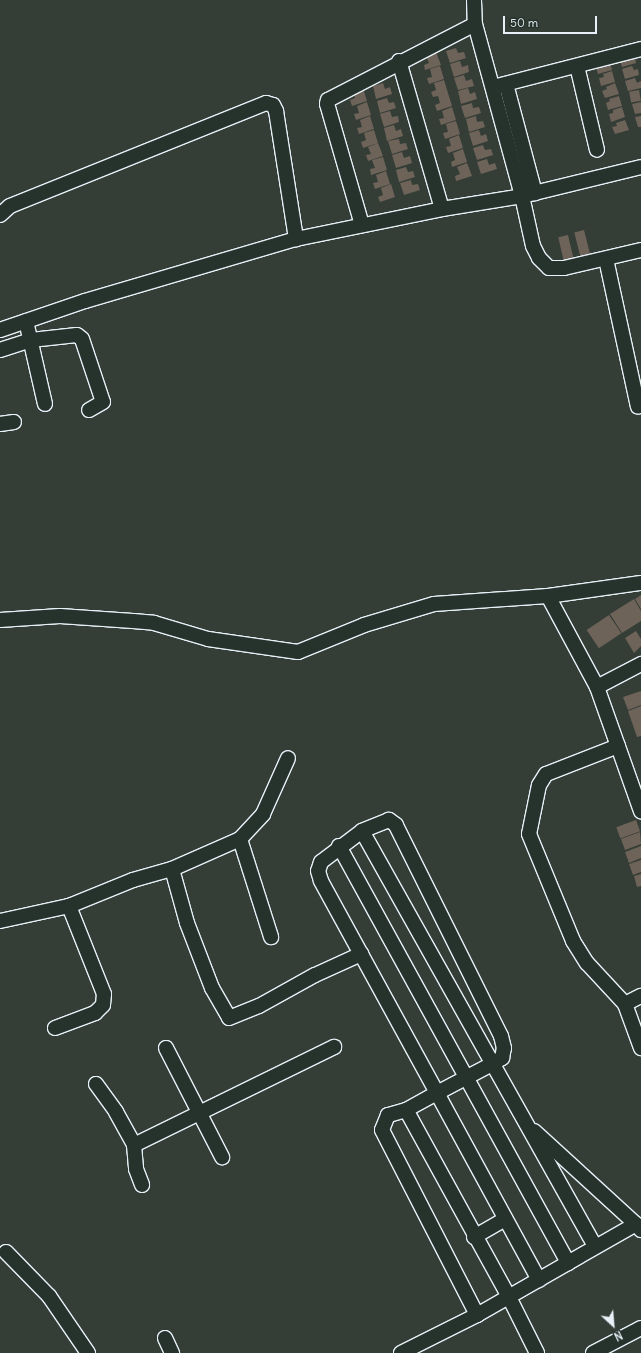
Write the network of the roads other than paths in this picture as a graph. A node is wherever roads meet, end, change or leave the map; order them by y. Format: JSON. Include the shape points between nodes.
{"nodes":[{"id":1,"x":474,"y":0,"type":"edge"},
{"id":2,"x":475,"y":24,"type":"junction"},
{"id":3,"x":641,"y":48,"type":"edge"},
{"id":4,"x":399,"y":61,"type":"junction"},
{"id":5,"x":577,"y":66,"type":"junction"},
{"id":6,"x":500,"y":86,"type":"junction"},
{"id":7,"x":597,"y":150,"type":"dead end"},
{"id":8,"x":641,"y":167,"type":"edge"},
{"id":9,"x":529,"y":194,"type":"junction"},
{"id":10,"x":442,"y":209,"type":"junction"},
{"id":11,"x":0,"y":215,"type":"edge"},
{"id":12,"x":362,"y":225,"type":"junction"},
{"id":13,"x":296,"y":239,"type":"junction"},
{"id":14,"x":641,"y":250,"type":"edge"},
{"id":15,"x":606,"y":259,"type":"junction"},
{"id":16,"x":26,"y":321,"type":"junction"},
{"id":17,"x":1,"y":327,"type":"edge"},
{"id":18,"x":31,"y":340,"type":"junction"},
{"id":19,"x":0,"y":350,"type":"edge"},
{"id":20,"x":45,"y":404,"type":"dead end"},
{"id":21,"x":638,"y":408,"type":"dead end"},
{"id":22,"x":89,"y":410,"type":"dead end"},
{"id":23,"x":14,"y":422,"type":"dead end"},
{"id":24,"x":0,"y":424,"type":"edge"},
{"id":25,"x":641,"y":583,"type":"edge"},
{"id":26,"x":548,"y":596,"type":"junction"},
{"id":27,"x":0,"y":620,"type":"edge"},
{"id":28,"x":641,"y":664,"type":"edge"},
{"id":29,"x":597,"y":687,"type":"junction"},
{"id":30,"x":618,"y":746,"type":"junction"},
{"id":31,"x":288,"y":758,"type":"dead end"},
{"id":32,"x":640,"y":806,"type":"edge"},
{"id":33,"x":362,"y":830,"type":"junction"},
{"id":34,"x":240,"y":839,"type":"junction"},
{"id":35,"x":339,"y":846,"type":"junction"},
{"id":36,"x":172,"y":868,"type":"junction"},
{"id":37,"x":68,"y":906,"type":"junction"},
{"id":38,"x":0,"y":921,"type":"edge"},
{"id":39,"x":271,"y":937,"type":"dead end"},
{"id":40,"x":361,"y":954,"type":"junction"},
{"id":41,"x":641,"y":996,"type":"edge"},
{"id":42,"x":625,"y":1004,"type":"junction"},
{"id":43,"x":54,"y":1028,"type":"dead end"},
{"id":44,"x":334,"y":1047,"type":"dead end"},
{"id":45,"x":166,"y":1048,"type":"dead end"},
{"id":46,"x":641,"y":1048,"type":"edge"},
{"id":47,"x":492,"y":1064,"type":"junction"},
{"id":48,"x":467,"y":1078,"type":"junction"},
{"id":49,"x":96,"y":1084,"type":"dead end"},
{"id":50,"x":437,"y":1093,"type":"junction"},
{"id":51,"x":406,"y":1110,"type":"junction"},
{"id":52,"x":199,"y":1115,"type":"junction"},
{"id":53,"x":525,"y":1123,"type":"junction"},
{"id":54,"x":134,"y":1145,"type":"junction"},
{"id":55,"x":222,"y":1157,"type":"dead end"},
{"id":56,"x":142,"y":1185,"type":"dead end"},
{"id":57,"x":505,"y":1219,"type":"junction"},
{"id":58,"x":638,"y":1227,"type":"edge"},
{"id":59,"x":474,"y":1237,"type":"junction"},
{"id":60,"x":595,"y":1246,"type":"junction"},
{"id":61,"x":6,"y":1252,"type":"dead end"},
{"id":62,"x":568,"y":1263,"type":"junction"},
{"id":63,"x":539,"y":1280,"type":"junction"},
{"id":64,"x":509,"y":1297,"type":"junction"},
{"id":65,"x":477,"y":1314,"type":"junction"},
{"id":66,"x":641,"y":1328,"type":"edge"},
{"id":67,"x":165,"y":1338,"type":"dead end"},
{"id":68,"x":88,"y":1353,"type":"edge"},
{"id":69,"x":172,"y":1353,"type":"edge"},
{"id":70,"x":401,"y":1353,"type":"edge"},
{"id":71,"x":537,"y":1353,"type":"edge"},
{"id":72,"x":593,"y":1353,"type":"edge"}],
"edges":[{"from":1,"to":2,"type":"street"},
{"from":2,"to":4,"type":"street"},
{"from":2,"to":6,"type":"street"},
{"from":3,"to":5,"type":"street"},
{"from":4,"to":10,"type":"street"},
{"from":4,"to":12,"type":"street","via":[[331,96],[327,104]]},
{"from":5,"to":6,"type":"street"},
{"from":5,"to":7,"type":"street"},
{"from":6,"to":9,"type":"street"},
{"from":8,"to":9,"type":"street"},
{"from":9,"to":10,"type":"street"},
{"from":9,"to":15,"type":"street","via":[[533,246],[538,258],[549,268]]},
{"from":10,"to":12,"type":"street"},
{"from":11,"to":13,"type":"street","via":[[10,206],[266,103],[273,105],[276,111]]},
{"from":12,"to":13,"type":"street"},
{"from":13,"to":16,"type":"street"},
{"from":14,"to":15,"type":"street"},
{"from":15,"to":21,"type":"street"},
{"from":16,"to":17,"type":"street"},
{"from":16,"to":18,"type":"street"},
{"from":18,"to":19,"type":"street"},
{"from":18,"to":20,"type":"street"},
{"from":18,"to":22,"type":"street","via":[[70,335],[82,339],[103,402]]},
{"from":23,"to":24,"type":"street"},
{"from":25,"to":26,"type":"street"},
{"from":26,"to":27,"type":"street","via":[[434,604],[364,625],[298,652],[208,638],[154,623],[60,616]]},
{"from":26,"to":29,"type":"street"},
{"from":28,"to":29,"type":"street"},
{"from":29,"to":30,"type":"street"},
{"from":30,"to":32,"type":"street"},
{"from":30,"to":42,"type":"street","via":[[546,774],[539,785],[528,834],[573,941],[587,963]]},
{"from":31,"to":34,"type":"street","via":[[263,814]]},
{"from":33,"to":35,"type":"street"},
{"from":33,"to":47,"type":"street"},
{"from":33,"to":47,"type":"street","via":[[388,820],[396,825],[501,1036],[504,1048],[502,1058]]},
{"from":34,"to":36,"type":"street"},
{"from":34,"to":39,"type":"street"},
{"from":35,"to":40,"type":"street","via":[[321,862],[318,871]]},
{"from":35,"to":48,"type":"street"},
{"from":36,"to":37,"type":"street","via":[[133,880]]},
{"from":36,"to":40,"type":"street","via":[[212,988],[230,1018]]},
{"from":37,"to":38,"type":"street"},
{"from":37,"to":43,"type":"street","via":[[104,994],[103,1005],[95,1013]]},
{"from":40,"to":50,"type":"street"},
{"from":41,"to":42,"type":"street"},
{"from":42,"to":46,"type":"street"},
{"from":44,"to":52,"type":"street"},
{"from":45,"to":52,"type":"street"},
{"from":47,"to":48,"type":"street"},
{"from":47,"to":53,"type":"street"},
{"from":48,"to":50,"type":"street"},
{"from":48,"to":62,"type":"street"},
{"from":49,"to":54,"type":"street","via":[[116,1112]]},
{"from":50,"to":51,"type":"street"},
{"from":50,"to":57,"type":"street"},
{"from":51,"to":59,"type":"street"},
{"from":51,"to":65,"type":"street","via":[[388,1115],[382,1130]]},
{"from":52,"to":54,"type":"street"},
{"from":52,"to":55,"type":"street"},
{"from":53,"to":58,"type":"street"},
{"from":53,"to":60,"type":"street"},
{"from":54,"to":56,"type":"street","via":[[136,1169]]},
{"from":57,"to":59,"type":"street"},
{"from":57,"to":63,"type":"street"},
{"from":58,"to":60,"type":"street"},
{"from":59,"to":64,"type":"street"},
{"from":60,"to":62,"type":"street"},
{"from":61,"to":68,"type":"street","via":[[48,1296]]},
{"from":62,"to":63,"type":"street"},
{"from":63,"to":64,"type":"street"},
{"from":64,"to":65,"type":"street"},
{"from":64,"to":71,"type":"street"},
{"from":65,"to":70,"type":"street"},
{"from":66,"to":72,"type":"street"},
{"from":67,"to":69,"type":"street"}]}
